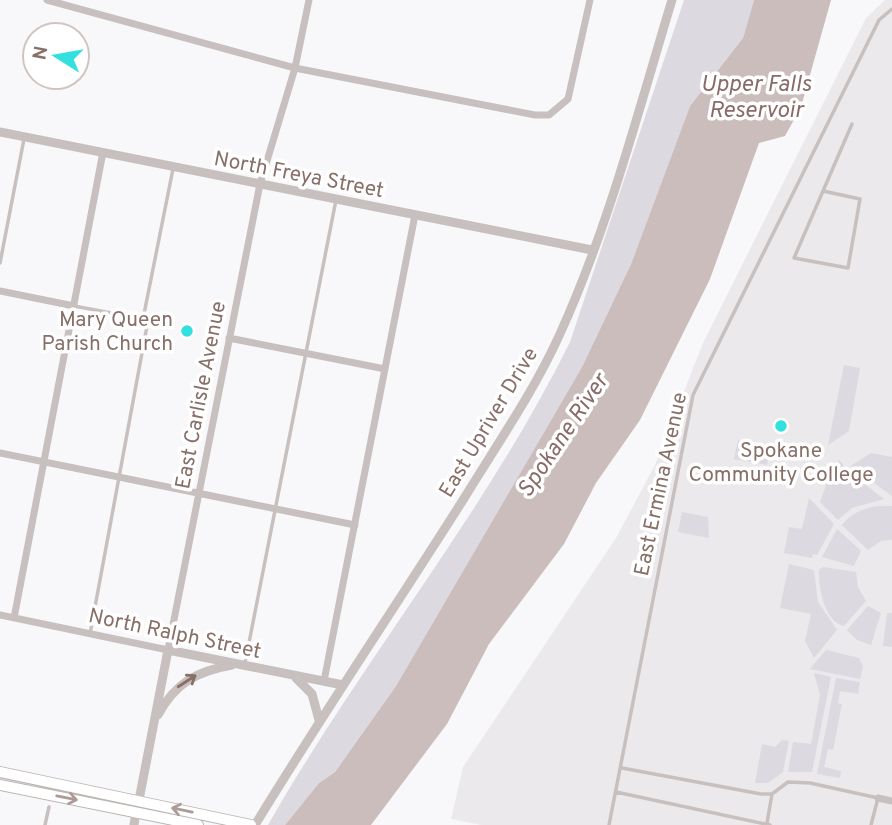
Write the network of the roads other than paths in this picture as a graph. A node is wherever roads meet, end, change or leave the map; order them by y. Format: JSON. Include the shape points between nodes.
{"nodes":[{"id":1,"x":47,"y":0,"type":"edge"},
{"id":2,"x":309,"y":0,"type":"edge"},
{"id":3,"x":590,"y":0,"type":"edge"},
{"id":4,"x":672,"y":0,"type":"edge"},
{"id":5,"x":892,"y":9,"type":"edge"},
{"id":6,"x":295,"y":68,"type":"junction"},
{"id":7,"x":852,"y":124,"type":"dead end"},
{"id":8,"x":0,"y":132,"type":"edge"},
{"id":9,"x":24,"y":136,"type":"junction"},
{"id":10,"x":103,"y":152,"type":"junction"},
{"id":11,"x":174,"y":166,"type":"junction"},
{"id":12,"x":260,"y":184,"type":"junction"},
{"id":13,"x":823,"y":191,"type":"junction"},
{"id":14,"x":337,"y":199,"type":"junction"},
{"id":15,"x":415,"y":215,"type":"junction"},
{"id":16,"x":592,"y":250,"type":"junction"},
{"id":17,"x":0,"y":263,"type":"edge"},
{"id":18,"x":0,"y":291,"type":"edge"},
{"id":19,"x":74,"y":306,"type":"junction"},
{"id":20,"x":143,"y":319,"type":"junction"},
{"id":21,"x":229,"y":338,"type":"junction"},
{"id":22,"x":306,"y":353,"type":"junction"},
{"id":23,"x":385,"y":369,"type":"junction"},
{"id":24,"x":0,"y":453,"type":"edge"},
{"id":25,"x":43,"y":462,"type":"junction"},
{"id":26,"x":118,"y":478,"type":"junction"},
{"id":27,"x":198,"y":494,"type":"junction"},
{"id":28,"x":276,"y":509,"type":"junction"},
{"id":29,"x":355,"y":525,"type":"junction"},
{"id":30,"x":0,"y":615,"type":"edge"},
{"id":31,"x":14,"y":618,"type":"junction"},
{"id":32,"x":90,"y":634,"type":"junction"},
{"id":33,"x":168,"y":650,"type":"junction"},
{"id":34,"x":241,"y":665,"type":"junction"},
{"id":35,"x":285,"y":673,"type":"junction"},
{"id":36,"x":324,"y":681,"type":"junction"},
{"id":37,"x":343,"y":685,"type":"junction"},
{"id":38,"x":319,"y":720,"type":"junction"},
{"id":39,"x":154,"y":723,"type":"junction"},
{"id":40,"x":621,"y":768,"type":"junction"},
{"id":41,"x":0,"y":772,"type":"edge"},
{"id":42,"x":0,"y":785,"type":"edge"},
{"id":43,"x":616,"y":792,"type":"junction"},
{"id":44,"x":772,"y":794,"type":"junction"},
{"id":45,"x":877,"y":798,"type":"junction"},
{"id":46,"x":139,"y":800,"type":"junction"},
{"id":47,"x":892,"y":801,"type":"edge"},
{"id":48,"x":49,"y":807,"type":"dead end"},
{"id":49,"x":136,"y":812,"type":"junction"},
{"id":50,"x":768,"y":824,"type":"edge"},
{"id":51,"x":46,"y":825,"type":"edge"},
{"id":52,"x":134,"y":825,"type":"edge"},
{"id":53,"x":198,"y":825,"type":"edge"},
{"id":54,"x":253,"y":825,"type":"edge"},
{"id":55,"x":609,"y":825,"type":"edge"},
{"id":56,"x":871,"y":825,"type":"edge"}],
"edges":[{"from":1,"to":6,"type":"street"},
{"from":2,"to":6,"type":"street","name":"East Carlisle Avenue"},
{"from":3,"to":6,"type":"street","via":[[573,88],[561,108],[549,115],[535,116]]},
{"from":4,"to":16,"type":"street","name":"East Upriver Drive"},
{"from":5,"to":40,"type":"lane","name":"East Ermina Avenue","via":[[879,20],[694,395]]},
{"from":6,"to":12,"type":"street","name":"East Carlisle Avenue"},
{"from":7,"to":13,"type":"lane"},
{"from":8,"to":9,"type":"street","name":"North Freya Street"},
{"from":9,"to":10,"type":"street","name":"North Freya Street"},
{"from":9,"to":17,"type":"lane"},
{"from":10,"to":11,"type":"street","name":"North Freya Street"},
{"from":10,"to":19,"type":"street"},
{"from":11,"to":12,"type":"street","name":"North Freya Street"},
{"from":11,"to":20,"type":"lane"},
{"from":12,"to":14,"type":"street","name":"North Freya Street"},
{"from":12,"to":21,"type":"street","name":"East Carlisle Avenue"},
{"from":13,"to":13,"type":"lane","via":[[794,258],[848,268],[860,199]]},
{"from":14,"to":15,"type":"street","name":"North Freya Street"},
{"from":14,"to":22,"type":"lane"},
{"from":15,"to":16,"type":"street","name":"North Freya Street"},
{"from":15,"to":23,"type":"street"},
{"from":16,"to":37,"type":"street","name":"East Upriver Drive","via":[[534,384]]},
{"from":18,"to":19,"type":"street"},
{"from":19,"to":20,"type":"lane"},
{"from":19,"to":25,"type":"street"},
{"from":20,"to":26,"type":"lane","via":[[147,327]]},
{"from":21,"to":22,"type":"street"},
{"from":21,"to":27,"type":"street","name":"East Carlisle Avenue"},
{"from":22,"to":23,"type":"street"},
{"from":22,"to":28,"type":"lane"},
{"from":23,"to":29,"type":"street"},
{"from":24,"to":25,"type":"street"},
{"from":25,"to":26,"type":"street"},
{"from":25,"to":31,"type":"street"},
{"from":26,"to":27,"type":"street"},
{"from":26,"to":32,"type":"lane"},
{"from":27,"to":28,"type":"street"},
{"from":27,"to":33,"type":"street","name":"East Carlisle Avenue"},
{"from":28,"to":29,"type":"street"},
{"from":28,"to":34,"type":"lane"},
{"from":29,"to":36,"type":"street"},
{"from":30,"to":31,"type":"street","name":"North Ralph Street"},
{"from":31,"to":32,"type":"street","name":"North Ralph Street"},
{"from":32,"to":33,"type":"street","name":"North Ralph Street"},
{"from":33,"to":34,"type":"street","name":"North Ralph Street"},
{"from":33,"to":39,"type":"street","name":"East Carlisle Avenue"},
{"from":34,"to":35,"type":"street","name":"North Ralph Street"},
{"from":39,"to":34,"type":"street","one_way":true,"via":[[168,698],[187,679]]},
{"from":35,"to":36,"type":"street","name":"North Ralph Street"},
{"from":35,"to":38,"type":"street","via":[[310,690]]},
{"from":36,"to":37,"type":"street","name":"North Ralph Street"},
{"from":37,"to":38,"type":"street","name":"East Upriver Drive"},
{"from":38,"to":54,"type":"street","name":"East Upriver Drive"},
{"from":39,"to":46,"type":"street","name":"East Carlisle Avenue"},
{"from":40,"to":43,"type":"lane","name":"East Ermina Avenue"},
{"from":40,"to":44,"type":"lane"},
{"from":41,"to":46,"type":"main road"},
{"from":42,"to":49,"type":"main road","one_way":true},
{"from":43,"to":50,"type":"lane"},
{"from":43,"to":55,"type":"lane","name":"East Ermina Avenue"},
{"from":44,"to":45,"type":"lane","via":[[788,782]]},
{"from":44,"to":50,"type":"lane"},
{"from":45,"to":47,"type":"street"},
{"from":45,"to":56,"type":"lane"},
{"from":54,"to":46,"type":"main road","one_way":true},
{"from":48,"to":51,"type":"lane"},
{"from":49,"to":52,"type":"street"},
{"from":49,"to":53,"type":"main road"}]}
